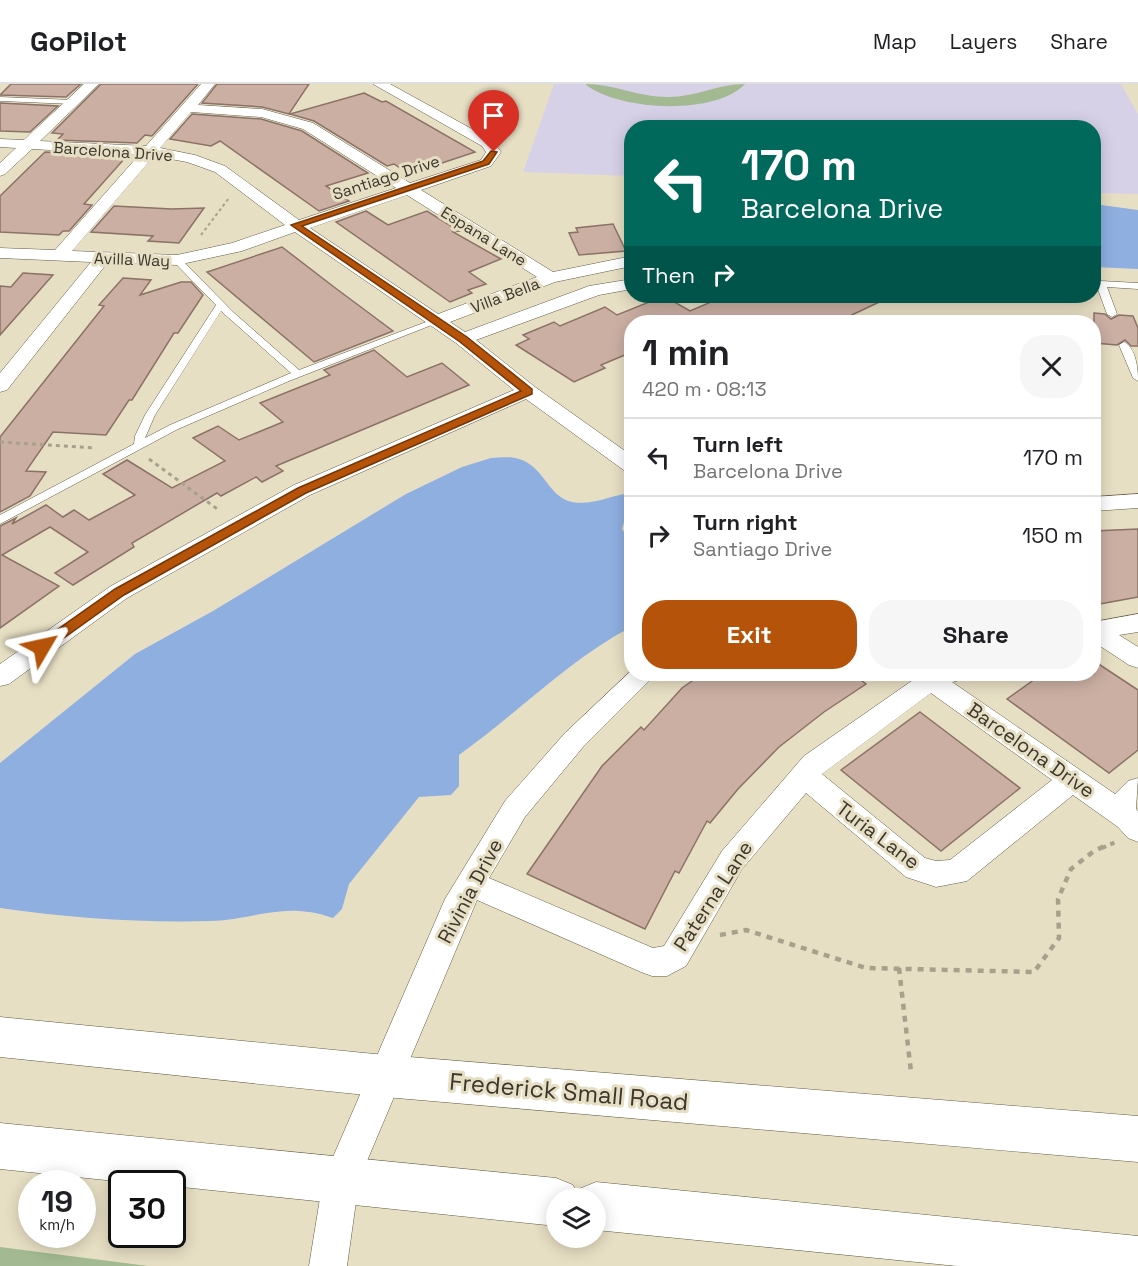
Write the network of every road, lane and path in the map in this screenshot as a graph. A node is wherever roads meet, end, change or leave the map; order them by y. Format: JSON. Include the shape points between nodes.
{"nodes":[{"id":1,"x":92,"y":84,"type":"edge"},
{"id":2,"x":208,"y":84,"type":"edge"},
{"id":3,"x":380,"y":84,"type":"edge"},
{"id":4,"x":0,"y":99,"type":"edge"},
{"id":5,"x":73,"y":102,"type":"junction"},
{"id":6,"x":189,"y":108,"type":"junction"},
{"id":7,"x":0,"y":143,"type":"edge"},
{"id":8,"x":27,"y":145,"type":"junction"},
{"id":9,"x":152,"y":151,"type":"junction"},
{"id":10,"x":0,"y":171,"type":"edge"},
{"id":11,"x":409,"y":189,"type":"junction"},
{"id":12,"x":232,"y":192,"type":"dead end"},
{"id":13,"x":295,"y":225,"type":"junction"},
{"id":14,"x":198,"y":240,"type":"dead end"},
{"id":15,"x":0,"y":253,"type":"edge"},
{"id":16,"x":59,"y":256,"type":"junction"},
{"id":17,"x":103,"y":258,"type":"junction"},
{"id":18,"x":177,"y":260,"type":"junction"},
{"id":19,"x":624,"y":263,"type":"edge"},
{"id":20,"x":574,"y":272,"type":"junction"},
{"id":21,"x":550,"y":278,"type":"junction"},
{"id":22,"x":624,"y":285,"type":"edge"},
{"id":23,"x":1138,"y":286,"type":"edge"},
{"id":24,"x":596,"y":290,"type":"junction"},
{"id":25,"x":221,"y":304,"type":"junction"},
{"id":26,"x":1112,"y":314,"type":"dead end"},
{"id":27,"x":436,"y":321,"type":"junction"},
{"id":28,"x":463,"y":339,"type":"junction"},
{"id":29,"x":1124,"y":345,"type":"dead end"},
{"id":30,"x":298,"y":374,"type":"junction"},
{"id":31,"x":1138,"y":378,"type":"edge"},
{"id":32,"x":0,"y":386,"type":"edge"},
{"id":33,"x":528,"y":391,"type":"junction"},
{"id":34,"x":0,"y":442,"type":"edge"},
{"id":35,"x":139,"y":446,"type":"junction"},
{"id":36,"x":95,"y":448,"type":"dead end"},
{"id":37,"x":148,"y":458,"type":"dead end"},
{"id":38,"x":624,"y":460,"type":"edge"},
{"id":39,"x":1138,"y":501,"type":"edge"},
{"id":40,"x":1101,"y":504,"type":"edge"},
{"id":41,"x":225,"y":516,"type":"dead end"},
{"id":42,"x":0,"y":520,"type":"edge"},
{"id":43,"x":1138,"y":623,"type":"edge"},
{"id":44,"x":1101,"y":630,"type":"edge"},
{"id":45,"x":1101,"y":635,"type":"edge"},
{"id":46,"x":1138,"y":659,"type":"edge"},
{"id":47,"x":0,"y":677,"type":"edge"},
{"id":48,"x":636,"y":681,"type":"edge"},
{"id":49,"x":927,"y":681,"type":"edge"},
{"id":50,"x":941,"y":681,"type":"edge"},
{"id":51,"x":804,"y":775,"type":"junction"},
{"id":52,"x":1072,"y":780,"type":"junction"},
{"id":53,"x":1138,"y":789,"type":"edge"},
{"id":54,"x":1116,"y":811,"type":"junction"},
{"id":55,"x":1130,"y":835,"type":"edge"},
{"id":56,"x":471,"y":884,"type":"junction"},
{"id":57,"x":687,"y":937,"type":"junction"},
{"id":58,"x":898,"y":968,"type":"junction"},
{"id":59,"x":0,"y":1037,"type":"edge"},
{"id":60,"x":911,"y":1072,"type":"dead end"},
{"id":61,"x":385,"y":1076,"type":"junction"},
{"id":62,"x":1138,"y":1139,"type":"edge"},
{"id":63,"x":0,"y":1146,"type":"edge"},
{"id":64,"x":341,"y":1180,"type":"junction"},
{"id":65,"x":546,"y":1201,"type":"edge"},
{"id":66,"x":606,"y":1207,"type":"edge"},
{"id":67,"x":1138,"y":1260,"type":"edge"},
{"id":68,"x":328,"y":1266,"type":"edge"}],
"edges":[{"from":1,"to":5,"type":"street"},
{"from":2,"to":6,"type":"street"},
{"from":3,"to":11,"type":"street","name":"Santiago Drive","via":[[487,142],[494,152],[486,163]]},
{"from":4,"to":5,"type":"lane"},
{"from":5,"to":8,"type":"street"},
{"from":6,"to":9,"type":"street"},
{"from":6,"to":11,"type":"street","name":"Espana Lane","via":[[262,113],[308,126]]},
{"from":7,"to":8,"type":"street","name":"Barcelona Drive"},
{"from":8,"to":9,"type":"street","name":"Barcelona Drive"},
{"from":8,"to":10,"type":"street"},
{"from":9,"to":13,"type":"street","name":"Barcelona Drive","via":[[220,169]]},
{"from":9,"to":16,"type":"street"},
{"from":11,"to":13,"type":"street","name":"Santiago Drive"},
{"from":11,"to":21,"type":"street","name":"Espana Lane"},
{"from":12,"to":14,"type":"path"},
{"from":13,"to":18,"type":"street","name":"Avilla Way","via":[[236,247]]},
{"from":13,"to":27,"type":"street","name":"Barcelona Drive"},
{"from":15,"to":16,"type":"street","name":"Avilla Way"},
{"from":16,"to":17,"type":"street","name":"Avilla Way"},
{"from":17,"to":18,"type":"street","name":"Avilla Way"},
{"from":17,"to":32,"type":"street"},
{"from":18,"to":25,"type":"lane"},
{"from":19,"to":20,"type":"street","name":"Villa Bella"},
{"from":20,"to":21,"type":"street","name":"Villa Bella"},
{"from":20,"to":24,"type":"street"},
{"from":21,"to":27,"type":"street","name":"Villa Bella"},
{"from":22,"to":24,"type":"street","name":"Villa Bella"},
{"from":23,"to":26,"type":"lane","via":[[1101,284]]},
{"from":24,"to":28,"type":"street","name":"Villa Bella"},
{"from":25,"to":30,"type":"lane"},
{"from":25,"to":35,"type":"lane","via":[[150,415]]},
{"from":27,"to":28,"type":"street","name":"Barcelona Drive"},
{"from":27,"to":30,"type":"lane"},
{"from":28,"to":33,"type":"street","name":"Barcelona Drive"},
{"from":29,"to":31,"type":"lane"},
{"from":30,"to":35,"type":"lane"},
{"from":33,"to":38,"type":"street","name":"Barcelona Drive"},
{"from":33,"to":47,"type":"street","via":[[302,490],[119,592]]},
{"from":34,"to":36,"type":"path"},
{"from":35,"to":42,"type":"lane"},
{"from":37,"to":41,"type":"path"},
{"from":39,"to":40,"type":"street"},
{"from":43,"to":44,"type":"street"},
{"from":45,"to":46,"type":"street"},
{"from":48,"to":56,"type":"street","name":"Rivinia Drive","via":[[574,740],[514,808]]},
{"from":49,"to":51,"type":"street","name":"Paterna Lane"},
{"from":50,"to":52,"type":"street","name":"Barcelona Drive"},
{"from":51,"to":52,"type":"street","name":"Turia Lane","via":[[916,868],[936,874],[957,872]]},
{"from":51,"to":57,"type":"street","name":"Paterna Lane","via":[[732,860]]},
{"from":52,"to":54,"type":"street","name":"Barcelona Drive"},
{"from":53,"to":54,"type":"street"},
{"from":54,"to":55,"type":"street","name":"Barcelona Drive"},
{"from":55,"to":58,"type":"path","via":[[1094,851],[1071,869],[1058,898],[1059,938],[1034,972]]},
{"from":56,"to":57,"type":"street","name":"Paterna Lane","via":[[652,962],[667,962]]},
{"from":56,"to":61,"type":"street","name":"Rivinia Drive","via":[[456,908]]},
{"from":57,"to":58,"type":"path","via":[[746,930],[866,968]]},
{"from":58,"to":60,"type":"path"},
{"from":59,"to":61,"type":"street","name":"Frederick Small Road"},
{"from":61,"to":62,"type":"street","name":"Frederick Small Road"},
{"from":61,"to":64,"type":"street","name":"Rivinia Drive"},
{"from":63,"to":64,"type":"street"},
{"from":64,"to":65,"type":"street"},
{"from":64,"to":68,"type":"street","name":"Rivinia Drive"},
{"from":66,"to":67,"type":"street"}]}
